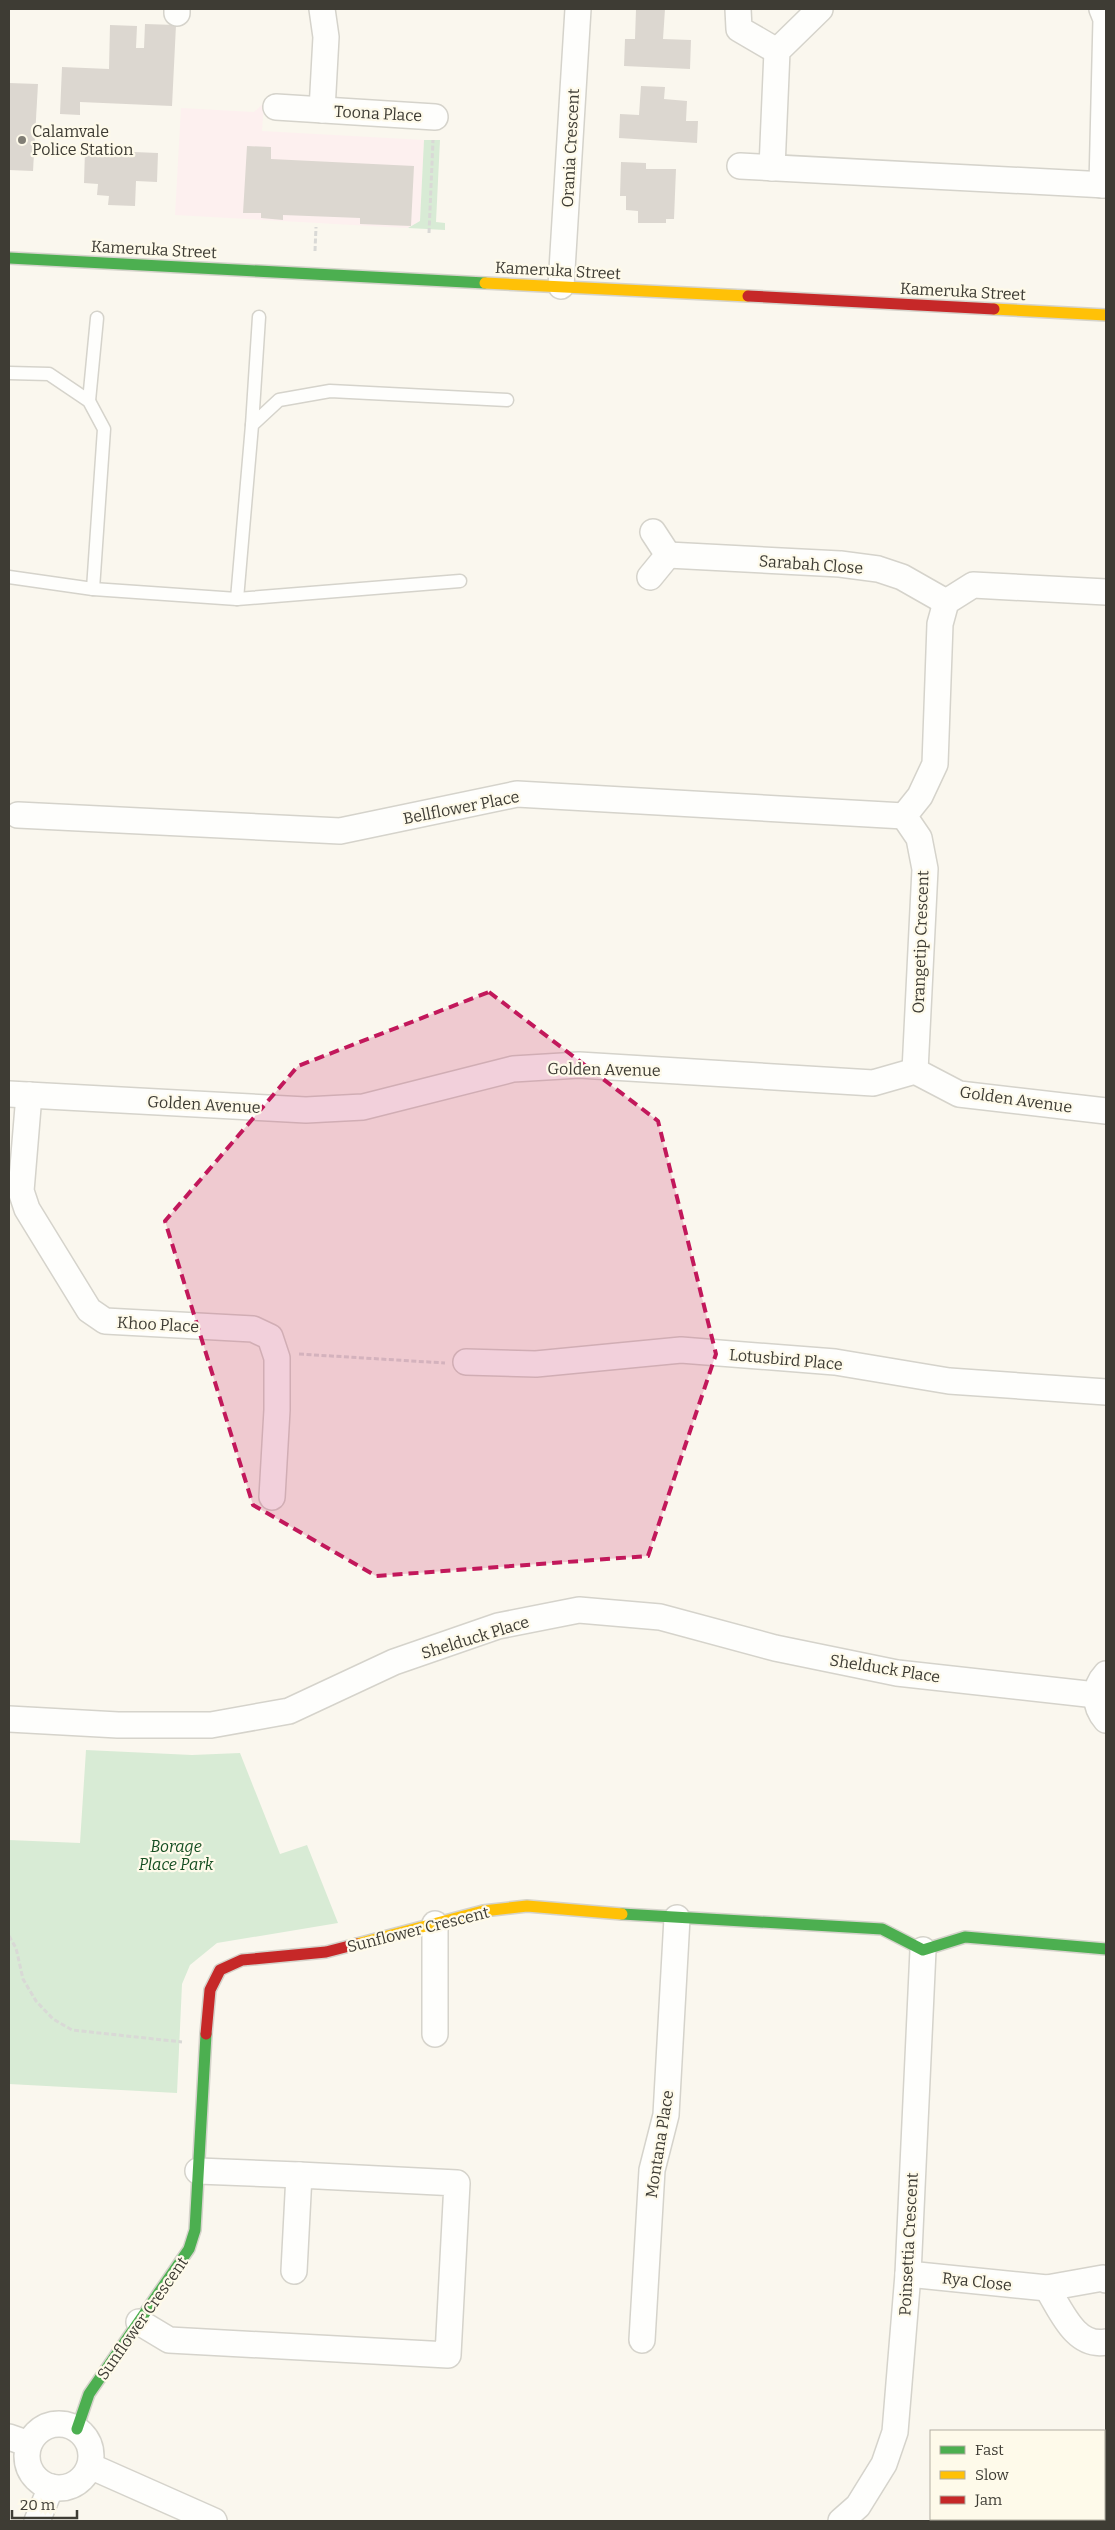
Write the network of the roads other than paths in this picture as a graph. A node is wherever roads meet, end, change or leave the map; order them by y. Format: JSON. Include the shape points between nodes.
{"nodes":[{"id":1,"x":322,"y":9,"type":"edge"},
{"id":2,"x":578,"y":9,"type":"edge"},
{"id":3,"x":738,"y":9,"type":"edge"},
{"id":4,"x":820,"y":9,"type":"edge"},
{"id":5,"x":1102,"y":9,"type":"edge"},
{"id":6,"x":776,"y":51,"type":"junction"},
{"id":7,"x":276,"y":107,"type":"dead end"},
{"id":8,"x":322,"y":110,"type":"junction"},
{"id":9,"x":434,"y":117,"type":"road end"},
{"id":10,"x":740,"y":166,"type":"dead end"},
{"id":11,"x":772,"y":168,"type":"junction"},
{"id":12,"x":1104,"y":185,"type":"edge"},
{"id":13,"x":9,"y":258,"type":"edge"},
{"id":14,"x":562,"y":273,"type":"junction"},
{"id":15,"x":1106,"y":315,"type":"edge"},
{"id":16,"x":259,"y":317,"type":"dead end"},
{"id":17,"x":97,"y":318,"type":"dead end"},
{"id":18,"x":9,"y":373,"type":"edge"},
{"id":19,"x":507,"y":400,"type":"dead end"},
{"id":20,"x":90,"y":401,"type":"junction"},
{"id":21,"x":252,"y":425,"type":"junction"},
{"id":22,"x":653,"y":532,"type":"dead end"},
{"id":23,"x":668,"y":555,"type":"junction"},
{"id":24,"x":9,"y":577,"type":"edge"},
{"id":25,"x":650,"y":577,"type":"dead end"},
{"id":26,"x":460,"y":581,"type":"dead end"},
{"id":27,"x":93,"y":589,"type":"junction"},
{"id":28,"x":1106,"y":592,"type":"edge"},
{"id":29,"x":237,"y":599,"type":"junction"},
{"id":30,"x":946,"y":602,"type":"junction"},
{"id":31,"x":18,"y":815,"type":"dead end"},
{"id":32,"x":904,"y":816,"type":"junction"},
{"id":33,"x":915,"y":1071,"type":"junction"},
{"id":34,"x":19,"y":1095,"type":"edge"},
{"id":35,"x":1106,"y":1111,"type":"edge"},
{"id":36,"x":466,"y":1362,"type":"road end"},
{"id":37,"x":1106,"y":1392,"type":"edge"},
{"id":38,"x":272,"y":1497,"type":"dead end"},
{"id":39,"x":1101,"y":1684,"type":"edge"},
{"id":40,"x":9,"y":1719,"type":"edge"},
{"id":41,"x":1106,"y":1720,"type":"edge"},
{"id":42,"x":677,"y":1918,"type":"junction"},
{"id":43,"x":435,"y":1924,"type":"junction"},
{"id":44,"x":1106,"y":1949,"type":"edge"},
{"id":45,"x":923,"y":1950,"type":"junction"},
{"id":46,"x":434,"y":2034,"type":"dead end"},
{"id":47,"x":198,"y":2171,"type":"junction"},
{"id":48,"x":299,"y":2175,"type":"junction"},
{"id":49,"x":294,"y":2271,"type":"dead end"},
{"id":50,"x":908,"y":2274,"type":"junction"},
{"id":51,"x":1106,"y":2280,"type":"edge"},
{"id":52,"x":1047,"y":2288,"type":"junction"},
{"id":53,"x":139,"y":2322,"type":"junction"},
{"id":54,"x":642,"y":2340,"type":"dead end"},
{"id":55,"x":1106,"y":2342,"type":"edge"},
{"id":56,"x":77,"y":2429,"type":"junction"},
{"id":57,"x":19,"y":2440,"type":"edge"},
{"id":58,"x":90,"y":2466,"type":"junction"},
{"id":59,"x":51,"y":2487,"type":"junction"},
{"id":60,"x":37,"y":2521,"type":"edge"},
{"id":61,"x":214,"y":2521,"type":"edge"},
{"id":62,"x":841,"y":2521,"type":"edge"}],
"edges":[{"from":1,"to":8,"type":"street","name":"Toona Place","via":[[326,37]]},
{"from":2,"to":14,"type":"street","name":"Orania Crescent"},
{"from":3,"to":6,"type":"street","via":[[739,29]]},
{"from":4,"to":6,"type":"street"},
{"from":5,"to":12,"type":"street","via":[[1106,19]]},
{"from":6,"to":11,"type":"street"},
{"from":7,"to":8,"type":"street","name":"Toona Place"},
{"from":8,"to":9,"type":"street","name":"Toona Place"},
{"from":10,"to":11,"type":"street"},
{"from":11,"to":12,"type":"street"},
{"from":13,"to":14,"type":"street","name":"Kameruka Street"},
{"from":14,"to":15,"type":"street","name":"Kameruka Street"},
{"from":16,"to":21,"type":"lane"},
{"from":17,"to":20,"type":"lane"},
{"from":18,"to":20,"type":"lane","via":[[49,374]]},
{"from":19,"to":21,"type":"lane","via":[[330,391],[279,400]]},
{"from":20,"to":27,"type":"lane","via":[[104,428]]},
{"from":21,"to":29,"type":"lane"},
{"from":22,"to":23,"type":"street"},
{"from":23,"to":25,"type":"street"},
{"from":23,"to":30,"type":"street","name":"Sarabah Close","via":[[878,569],[902,577]]},
{"from":24,"to":27,"type":"lane"},
{"from":26,"to":29,"type":"lane"},
{"from":27,"to":29,"type":"lane"},
{"from":28,"to":30,"type":"street","via":[[973,585]]},
{"from":30,"to":32,"type":"street","via":[[940,624],[935,764],[920,796]]},
{"from":31,"to":32,"type":"street","name":"Bellflower Place","via":[[340,832],[517,794]]},
{"from":32,"to":33,"type":"street","name":"Orangetip Crescent","via":[[919,838],[925,869]]},
{"from":33,"to":34,"type":"street","name":"Golden Avenue","via":[[873,1084],[579,1065],[513,1069],[363,1107],[306,1110]]},
{"from":33,"to":35,"type":"street","name":"Golden Avenue","via":[[959,1094]]},
{"from":34,"to":38,"type":"street","name":"Khoo Place","via":[[21,1191],[27,1209],[89,1310],[105,1321],[253,1329],[270,1337],[277,1358]]},
{"from":36,"to":37,"type":"street","name":"Lotusbird Place","via":[[536,1364],[681,1350],[835,1362],[949,1382]]},
{"from":39,"to":40,"type":"street","name":"Shelduck Place","via":[[896,1673],[775,1648],[660,1617],[579,1610],[498,1626],[394,1662],[289,1711],[211,1725],[118,1725]]},
{"from":39,"to":41,"type":"street","via":[[1097,1705]]},
{"from":42,"to":43,"type":"street","name":"Sunflower Crescent","via":[[527,1906],[484,1911]]},
{"from":42,"to":45,"type":"street","name":"Sunflower Crescent","via":[[882,1929]]},
{"from":42,"to":54,"type":"street","name":"Montana Place","via":[[666,2115],[652,2170]]},
{"from":43,"to":46,"type":"street"},
{"from":43,"to":47,"type":"street","name":"Sunflower Crescent","via":[[326,1952],[246,1958],[220,1971],[212,1982],[208,2002]]},
{"from":44,"to":45,"type":"street","via":[[965,1937]]},
{"from":45,"to":50,"type":"street","name":"Poinsettia Crescent"},
{"from":47,"to":48,"type":"street"},
{"from":47,"to":53,"type":"street","name":"Sunflower Crescent","via":[[197,2215],[189,2250]]},
{"from":48,"to":49,"type":"street"},
{"from":48,"to":53,"type":"street","via":[[456,2183],[448,2354],[169,2340]]},
{"from":50,"to":52,"type":"street","name":"Rya Close"},
{"from":50,"to":62,"type":"street","name":"Poinsettia Crescent","via":[[894,2432],[884,2464],[858,2506]]},
{"from":51,"to":52,"type":"street","name":"Rya Close"},
{"from":52,"to":55,"type":"street","via":[[1077,2336],[1096,2344]]},
{"from":53,"to":56,"type":"street","name":"Sunflower Crescent","via":[[89,2394]]},
{"from":56,"to":57,"type":"street","via":[[67,2424],[46,2426]]},
{"from":56,"to":58,"type":"street","via":[[90,2445]]},
{"from":57,"to":59,"type":"street","via":[[32,2474]]},
{"from":58,"to":59,"type":"street","via":[[84,2477],[74,2484],[63,2488]]},
{"from":58,"to":61,"type":"street"},
{"from":59,"to":60,"type":"street"}]}
